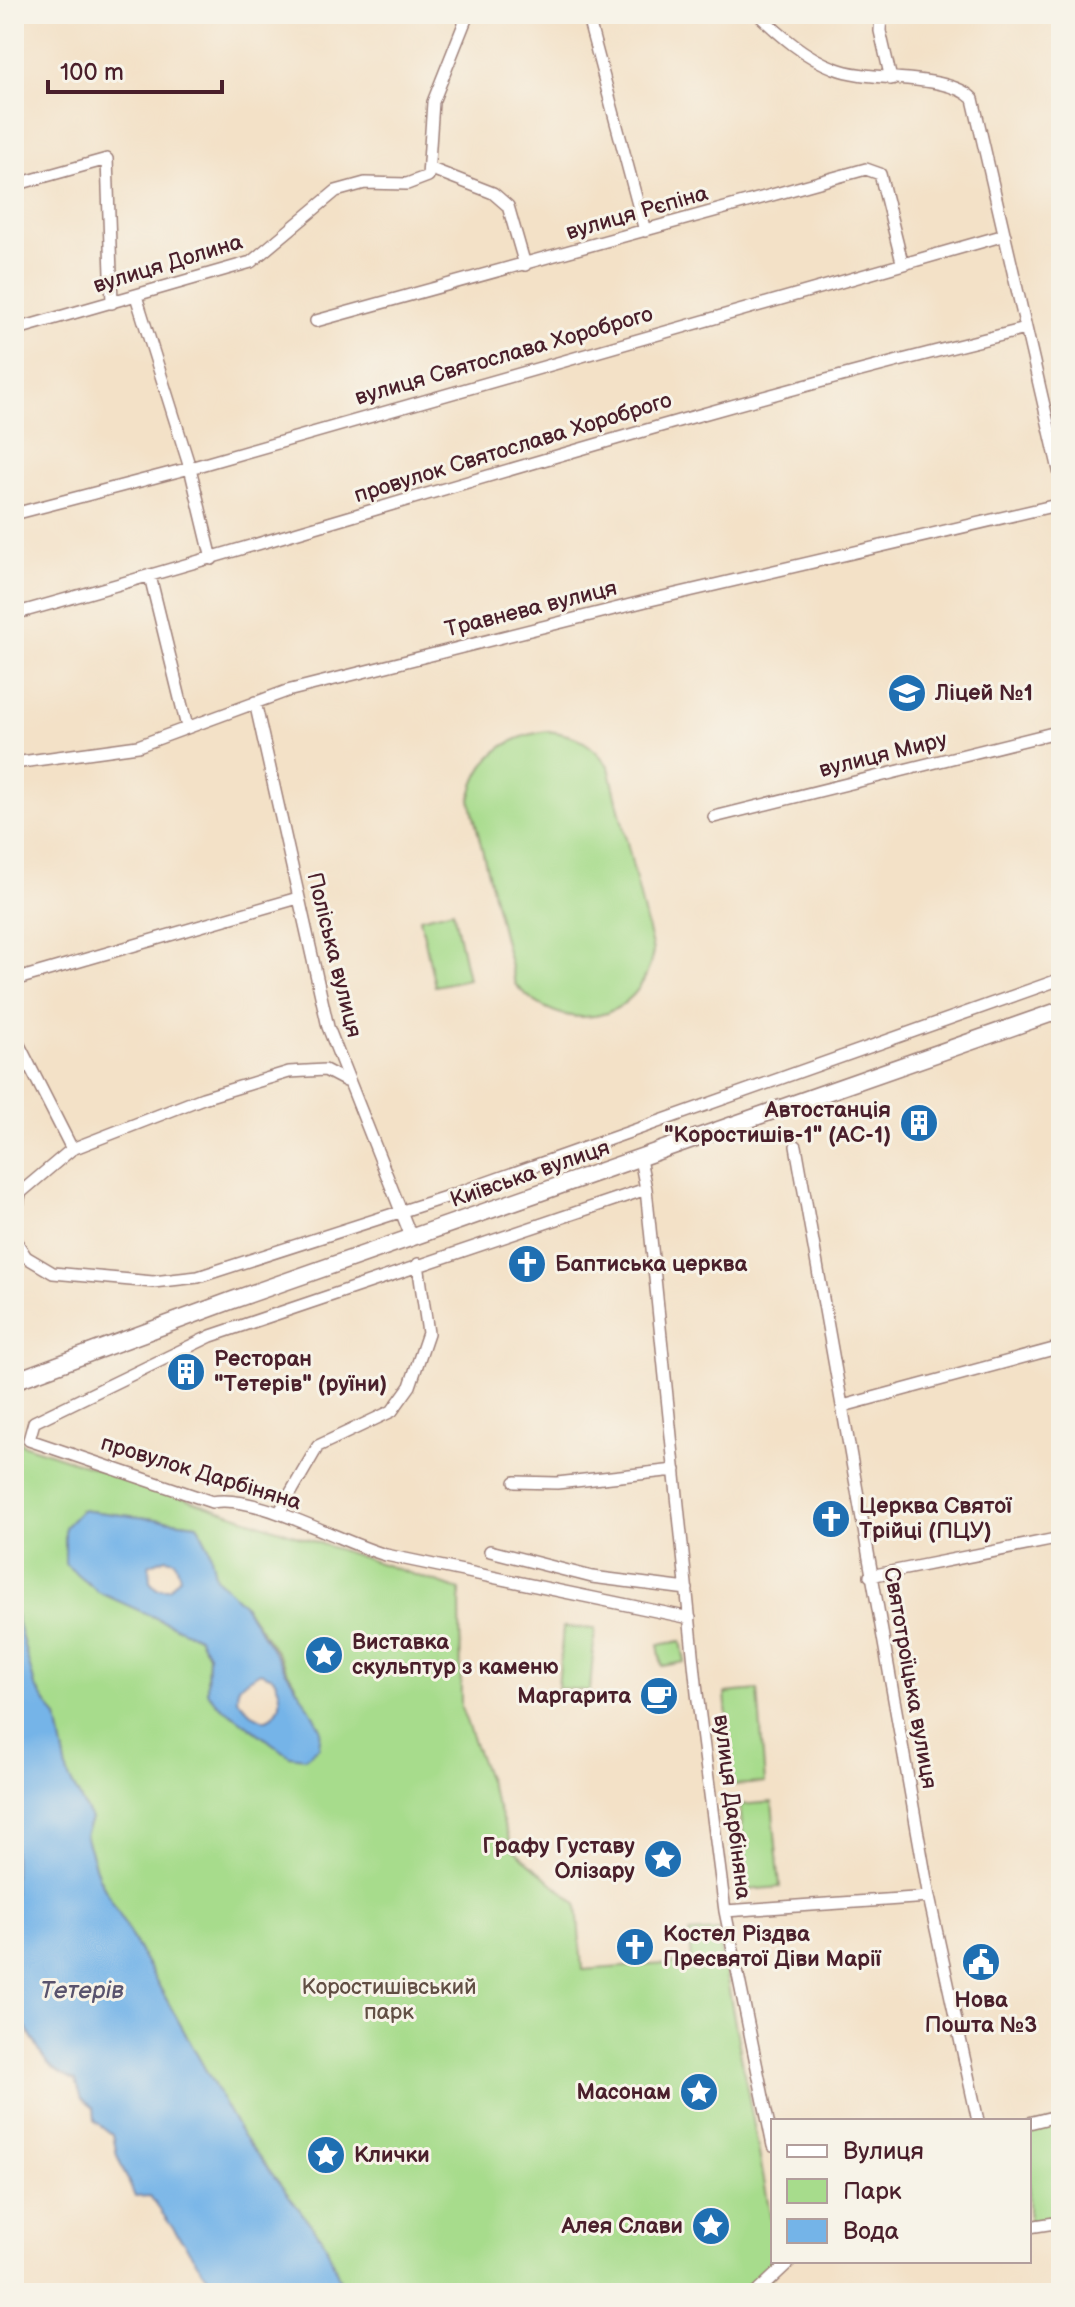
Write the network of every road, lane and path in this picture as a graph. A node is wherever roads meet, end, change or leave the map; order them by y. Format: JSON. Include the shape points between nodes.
{"nodes":[{"id":1,"x":468,"y":14,"type":"edge"},
{"id":2,"x":587,"y":14,"type":"edge"},
{"id":3,"x":758,"y":14,"type":"edge"},
{"id":4,"x":881,"y":14,"type":"edge"},
{"id":5,"x":891,"y":79,"type":"junction"},
{"id":6,"x":429,"y":168,"type":"junction"},
{"id":7,"x":14,"y":185,"type":"edge"},
{"id":8,"x":645,"y":231,"type":"junction"},
{"id":9,"x":1005,"y":235,"type":"junction"},
{"id":10,"x":902,"y":262,"type":"junction"},
{"id":11,"x":525,"y":265,"type":"junction"},
{"id":12,"x":136,"y":296,"type":"junction"},
{"id":13,"x":112,"y":303,"type":"junction"},
{"id":14,"x":316,"y":321,"type":"dead end"},
{"id":15,"x":1026,"y":329,"type":"junction"},
{"id":16,"x":14,"y":330,"type":"edge"},
{"id":17,"x":190,"y":468,"type":"junction"},
{"id":18,"x":1061,"y":479,"type":"edge"},
{"id":19,"x":1061,"y":504,"type":"edge"},
{"id":20,"x":14,"y":514,"type":"edge"},
{"id":21,"x":212,"y":559,"type":"junction"},
{"id":22,"x":150,"y":576,"type":"junction"},
{"id":23,"x":14,"y":614,"type":"edge"},
{"id":24,"x":255,"y":702,"type":"junction"},
{"id":25,"x":187,"y":727,"type":"junction"},
{"id":26,"x":1061,"y":731,"type":"edge"},
{"id":27,"x":14,"y":763,"type":"edge"},
{"id":28,"x":714,"y":817,"type":"dead end"},
{"id":29,"x":298,"y":898,"type":"junction"},
{"id":30,"x":1061,"y":979,"type":"edge"},
{"id":31,"x":14,"y":980,"type":"edge"},
{"id":32,"x":1061,"y":1010,"type":"edge"},
{"id":33,"x":14,"y":1035,"type":"edge"},
{"id":34,"x":346,"y":1081,"type":"junction"},
{"id":35,"x":796,"y":1146,"type":"dead end"},
{"id":36,"x":72,"y":1149,"type":"junction"},
{"id":37,"x":640,"y":1159,"type":"junction"},
{"id":38,"x":646,"y":1189,"type":"junction"},
{"id":39,"x":399,"y":1210,"type":"junction"},
{"id":40,"x":412,"y":1239,"type":"junction"},
{"id":41,"x":418,"y":1264,"type":"junction"},
{"id":42,"x":1061,"y":1347,"type":"edge"},
{"id":43,"x":14,"y":1381,"type":"edge"},
{"id":44,"x":843,"y":1406,"type":"junction"},
{"id":45,"x":675,"y":1470,"type":"junction"},
{"id":46,"x":515,"y":1482,"type":"dead end"},
{"id":47,"x":279,"y":1513,"type":"junction"},
{"id":48,"x":1061,"y":1538,"type":"edge"},
{"id":49,"x":490,"y":1551,"type":"dead end"},
{"id":50,"x":870,"y":1576,"type":"junction"},
{"id":51,"x":687,"y":1589,"type":"junction"},
{"id":52,"x":690,"y":1618,"type":"junction"},
{"id":53,"x":929,"y":1897,"type":"junction"},
{"id":54,"x":725,"y":1911,"type":"junction"},
{"id":55,"x":1061,"y":2115,"type":"edge"},
{"id":56,"x":978,"y":2119,"type":"edge"},
{"id":57,"x":1031,"y":2122,"type":"edge"},
{"id":58,"x":771,"y":2136,"type":"edge"},
{"id":59,"x":1061,"y":2222,"type":"edge"},
{"id":60,"x":1031,"y":2227,"type":"edge"},
{"id":61,"x":788,"y":2263,"type":"edge"},
{"id":62,"x":756,"y":2293,"type":"edge"}],
"edges":[{"from":1,"to":6,"type":"street","via":[[433,102]]},
{"from":2,"to":8,"type":"street"},
{"from":3,"to":5,"type":"street","via":[[808,55],[836,69]]},
{"from":4,"to":5,"type":"street"},
{"from":5,"to":9,"type":"street","via":[[965,91],[973,99]]},
{"from":6,"to":11,"type":"street","via":[[493,193],[508,206]]},
{"from":6,"to":12,"type":"street","name":"вулиця Долина","via":[[428,176],[407,184],[365,183],[336,191],[251,262]]},
{"from":7,"to":13,"type":"street","via":[[107,159]]},
{"from":8,"to":10,"type":"street","name":"вулиця Рєпіна","via":[[866,169],[880,174]]},
{"from":8,"to":11,"type":"street","name":"вулиця Рєпіна"},
{"from":9,"to":10,"type":"street","name":"вулиця Святослава Хороброго"},
{"from":9,"to":15,"type":"street"},
{"from":10,"to":17,"type":"street","name":"вулиця Святослава Хороброго"},
{"from":11,"to":14,"type":"street","name":"вулиця Рєпіна"},
{"from":12,"to":13,"type":"street","name":"вулиця Долина"},
{"from":12,"to":17,"type":"street"},
{"from":13,"to":16,"type":"street","name":"вулиця Долина"},
{"from":15,"to":18,"type":"street"},
{"from":15,"to":21,"type":"street","name":"провулок Святослава Хороброго","via":[[832,376]]},
{"from":17,"to":20,"type":"street","name":"вулиця Святослава Хороброго"},
{"from":17,"to":21,"type":"street"},
{"from":19,"to":24,"type":"street","name":"Травнева вулиця","via":[[646,601]]},
{"from":21,"to":22,"type":"street","name":"провулок Святослава Хороброго"},
{"from":22,"to":23,"type":"street","name":"провулок Святослава Хороброго"},
{"from":22,"to":25,"type":"street"},
{"from":24,"to":25,"type":"street","name":"Травнева вулиця"},
{"from":24,"to":29,"type":"street","name":"Поліська вулиця"},
{"from":25,"to":27,"type":"street","name":"Травнева вулиця","via":[[138,746]]},
{"from":26,"to":28,"type":"street","name":"вулиця Миру"},
{"from":29,"to":31,"type":"street"},
{"from":29,"to":34,"type":"street","name":"Поліська вулиця"},
{"from":30,"to":39,"type":"street","name":"Київська вулиця"},
{"from":32,"to":37,"type":"main road","name":"Київська вулиця"},
{"from":33,"to":36,"type":"street"},
{"from":34,"to":36,"type":"street","via":[[325,1070],[289,1072],[203,1098]]},
{"from":34,"to":39,"type":"street","name":"Поліська вулиця"},
{"from":35,"to":44,"type":"street","name":"Святотроїцька вулиця"},
{"from":36,"to":39,"type":"street","name":"Київська вулиця","via":[[20,1193],[14,1229],[26,1257],[53,1273],[153,1282],[198,1277]]},
{"from":37,"to":38,"type":"street","name":"вулиця Дарбіняна"},
{"from":37,"to":40,"type":"main road","name":"Київська вулиця"},
{"from":38,"to":41,"type":"street"},
{"from":38,"to":45,"type":"street","name":"вулиця Дарбіняна"},
{"from":39,"to":40,"type":"street","name":"Поліська вулиця"},
{"from":40,"to":43,"type":"main road","name":"Київська вулиця"},
{"from":41,"to":47,"type":"street","via":[[428,1333],[410,1386],[392,1411],[318,1446]]},
{"from":41,"to":47,"type":"street","name":"провулок Дарбіняна","via":[[211,1336],[34,1422],[29,1440],[212,1502],[228,1498]]},
{"from":42,"to":44,"type":"street"},
{"from":44,"to":50,"type":"street","name":"Святотроїцька вулиця"},
{"from":45,"to":46,"type":"street","via":[[557,1483]]},
{"from":45,"to":51,"type":"street","name":"вулиця Дарбіняна"},
{"from":47,"to":52,"type":"street","name":"провулок Дарбіняна","via":[[386,1555]]},
{"from":48,"to":50,"type":"street"},
{"from":49,"to":51,"type":"street","via":[[592,1577]]},
{"from":50,"to":53,"type":"street","name":"Святотроїцька вулиця"},
{"from":51,"to":52,"type":"street","name":"вулиця Дарбіняна"},
{"from":52,"to":54,"type":"street","name":"вулиця Дарбіняна"},
{"from":53,"to":54,"type":"street"},
{"from":53,"to":56,"type":"street","name":"Святотроїцька вулиця"},
{"from":54,"to":58,"type":"street","name":"вулиця Дарбіняна"},
{"from":55,"to":57,"type":"street"},
{"from":59,"to":60,"type":"street"},
{"from":61,"to":62,"type":"street"}]}
